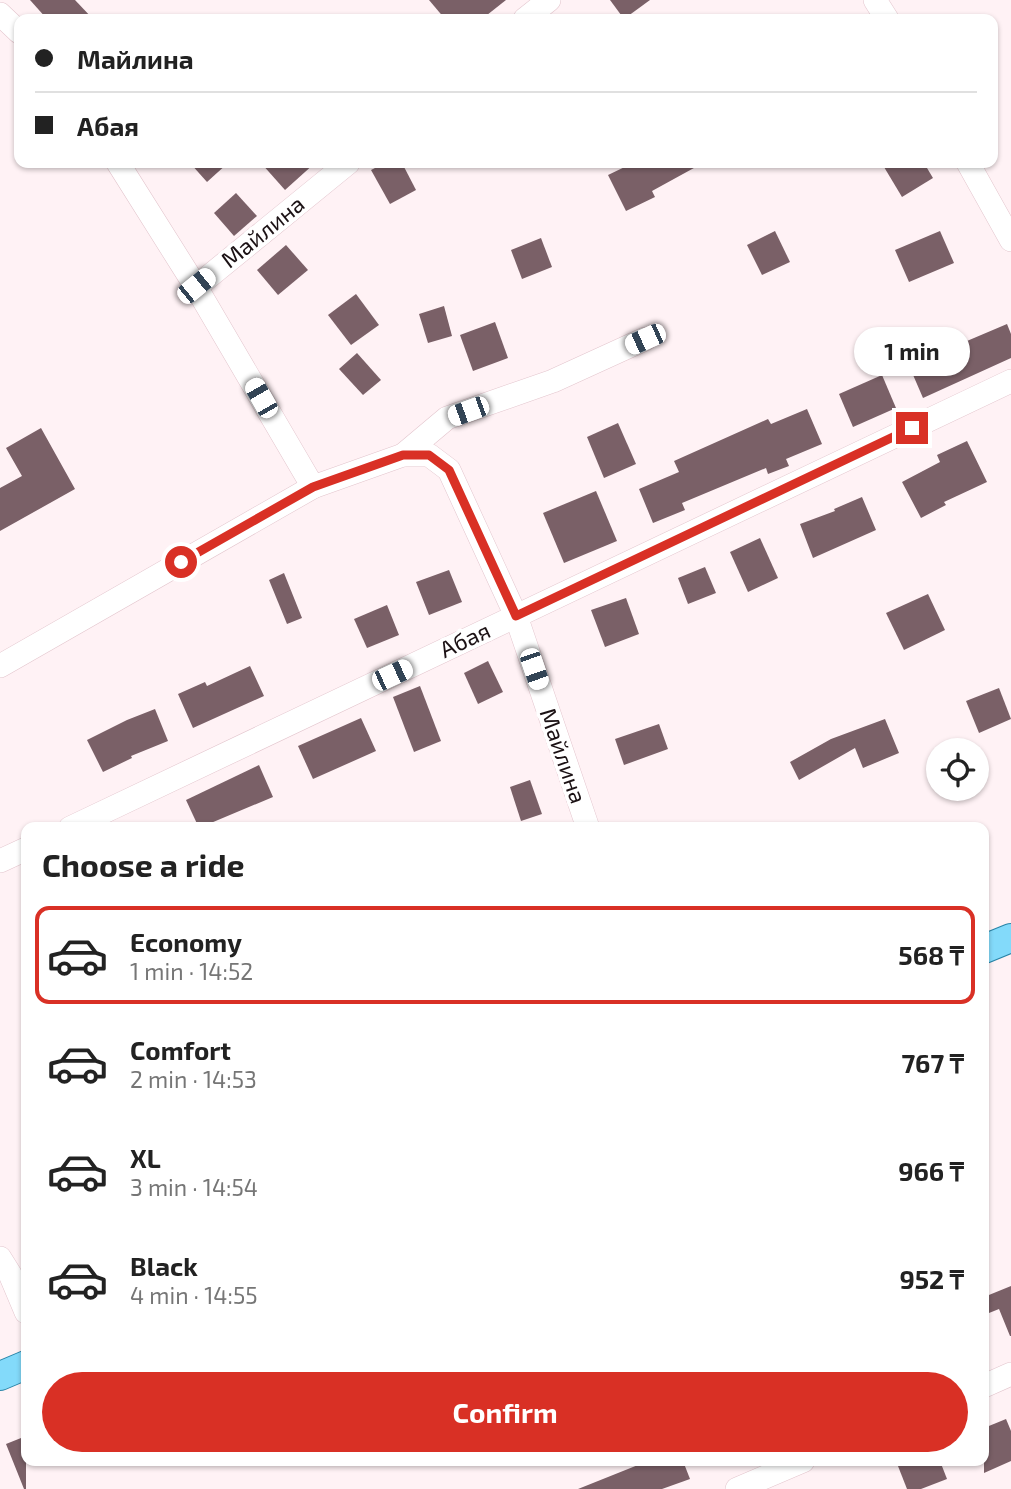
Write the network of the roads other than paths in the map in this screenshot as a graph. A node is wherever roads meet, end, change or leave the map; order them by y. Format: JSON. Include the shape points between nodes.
{"nodes":[{"id":1,"x":549,"y":0,"type":"edge"},
{"id":2,"x":0,"y":14,"type":"edge"},
{"id":3,"x":531,"y":14,"type":"edge"},
{"id":4,"x":14,"y":27,"type":"edge"},
{"id":5,"x":121,"y":168,"type":"edge"},
{"id":6,"x":342,"y":168,"type":"edge"},
{"id":7,"x":971,"y":168,"type":"edge"},
{"id":8,"x":1011,"y":240,"type":"edge"},
{"id":9,"x":196,"y":286,"type":"junction"},
{"id":10,"x":645,"y":339,"type":"dead end"},
{"id":11,"x":1011,"y":380,"type":"edge"},
{"id":12,"x":403,"y":455,"type":"junction"},
{"id":13,"x":313,"y":487,"type":"junction"},
{"id":14,"x":516,"y":616,"type":"junction"},
{"id":15,"x":0,"y":666,"type":"edge"},
{"id":16,"x":83,"y":822,"type":"edge"},
{"id":17,"x":586,"y":822,"type":"edge"},
{"id":18,"x":21,"y":851,"type":"edge"},
{"id":19,"x":0,"y":861,"type":"edge"},
{"id":20,"x":1011,"y":937,"type":"edge"},
{"id":21,"x":989,"y":948,"type":"edge"},
{"id":22,"x":0,"y":1258,"type":"edge"},
{"id":23,"x":21,"y":1300,"type":"edge"},
{"id":24,"x":21,"y":1367,"type":"edge"},
{"id":25,"x":1011,"y":1374,"type":"edge"},
{"id":26,"x":0,"y":1376,"type":"edge"},
{"id":27,"x":989,"y":1384,"type":"edge"},
{"id":28,"x":791,"y":1466,"type":"edge"},
{"id":29,"x":737,"y":1489,"type":"edge"}],
"edges":[{"from":1,"to":3,"type":"street"},
{"from":2,"to":4,"type":"street"},
{"from":5,"to":9,"type":"street"},
{"from":6,"to":9,"type":"street","name":"Майлина"},
{"from":7,"to":8,"type":"street"},
{"from":9,"to":13,"type":"street"},
{"from":10,"to":12,"type":"street","via":[[552,380],[447,418]]},
{"from":11,"to":14,"type":"street","name":"Абая"},
{"from":12,"to":13,"type":"street","name":"Майлина"},
{"from":12,"to":14,"type":"street","name":"Майлина","via":[[429,455],[449,470]]},
{"from":13,"to":15,"type":"street","name":"Майлина"},
{"from":14,"to":16,"type":"street","name":"Абая"},
{"from":14,"to":17,"type":"street","name":"Майлина"},
{"from":18,"to":19,"type":"street"},
{"from":20,"to":21,"type":"main road"},
{"from":22,"to":23,"type":"street"},
{"from":24,"to":26,"type":"main road"},
{"from":25,"to":27,"type":"street"},
{"from":28,"to":29,"type":"street"}]}
